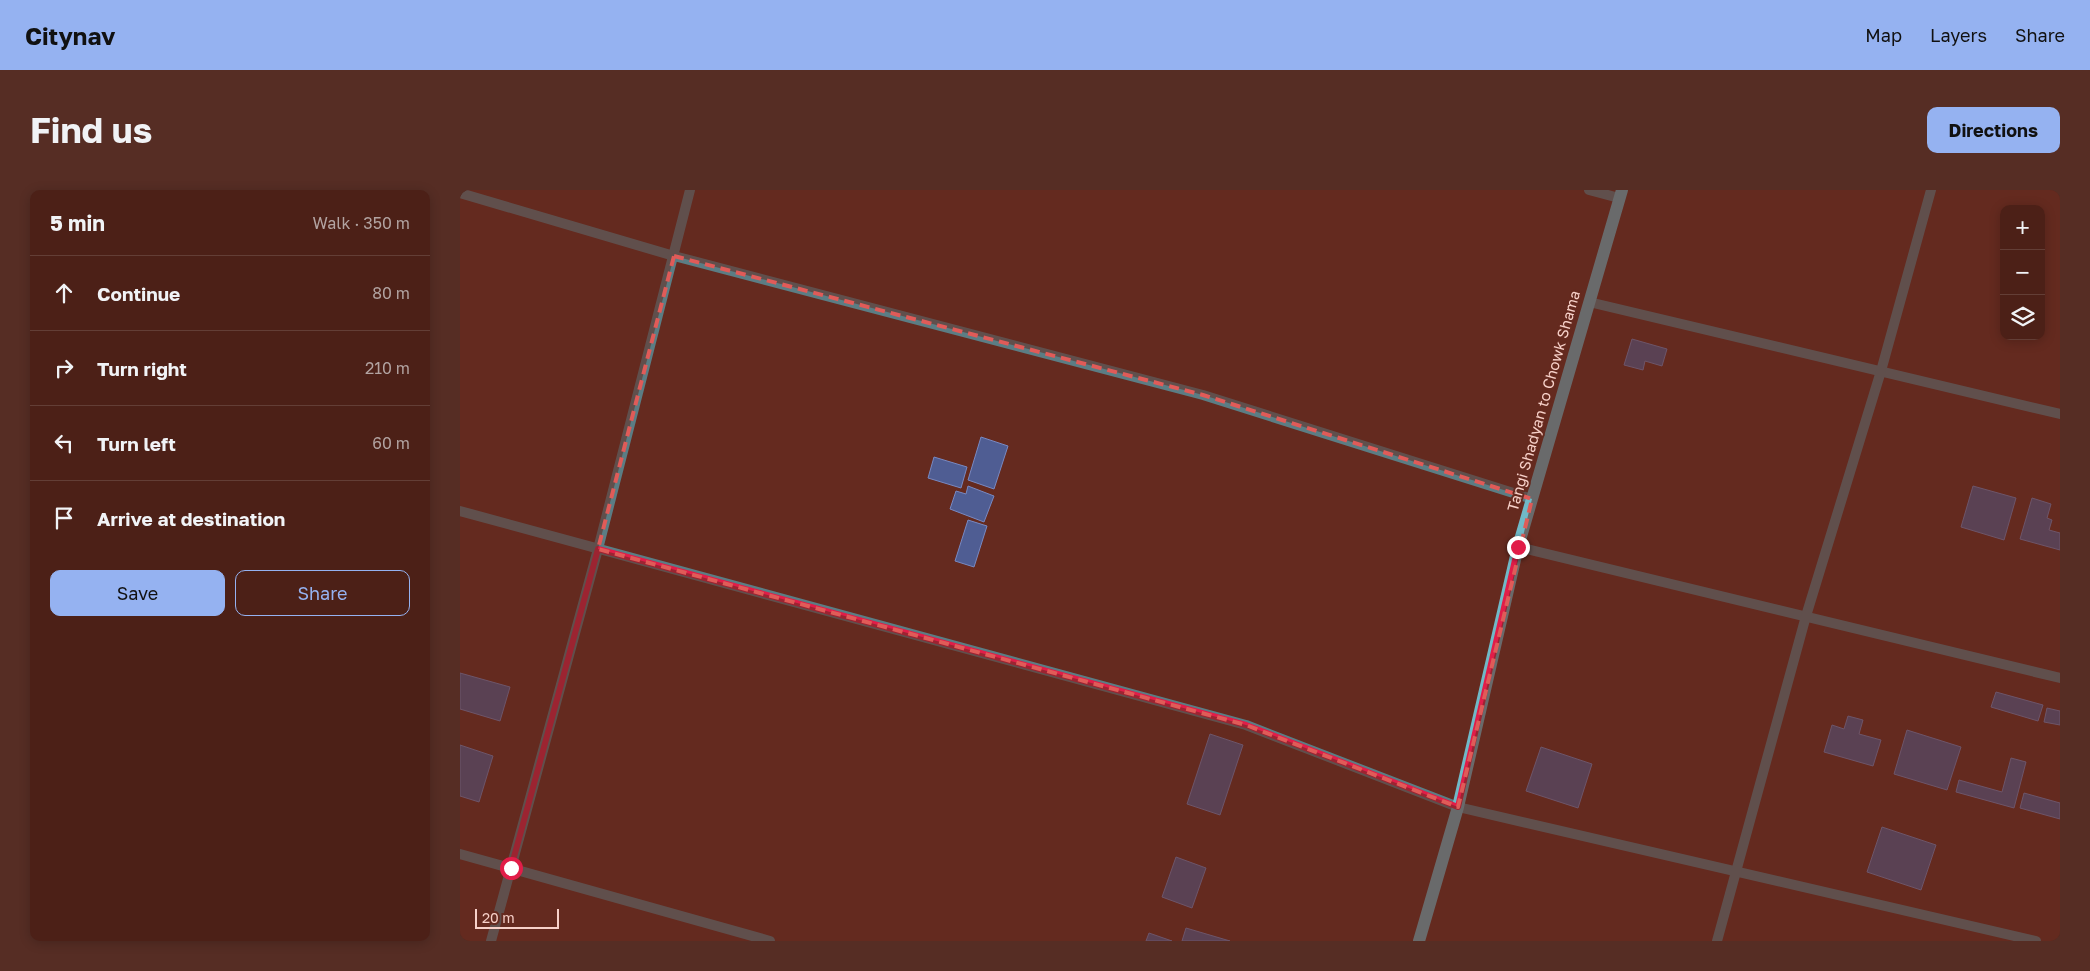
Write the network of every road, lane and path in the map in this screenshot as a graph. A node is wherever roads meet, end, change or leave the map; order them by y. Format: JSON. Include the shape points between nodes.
{"nodes":[{"id":1,"x":690,"y":190,"type":"edge"},
{"id":2,"x":1589,"y":190,"type":"edge"},
{"id":3,"x":1931,"y":190,"type":"edge"},
{"id":4,"x":460,"y":193,"type":"edge"},
{"id":5,"x":1621,"y":194,"type":"edge"},
{"id":6,"x":674,"y":256,"type":"junction"},
{"id":7,"x":1589,"y":302,"type":"junction"},
{"id":8,"x":1880,"y":371,"type":"junction"},
{"id":9,"x":2060,"y":414,"type":"edge"},
{"id":10,"x":1532,"y":500,"type":"junction"},
{"id":11,"x":460,"y":511,"type":"edge"},
{"id":12,"x":1518,"y":547,"type":"junction"},
{"id":13,"x":598,"y":549,"type":"junction"},
{"id":14,"x":1806,"y":616,"type":"junction"},
{"id":15,"x":2060,"y":678,"type":"edge"},
{"id":16,"x":1458,"y":807,"type":"junction"},
{"id":17,"x":460,"y":854,"type":"edge"},
{"id":18,"x":511,"y":868,"type":"junction"},
{"id":19,"x":1736,"y":871,"type":"junction"},
{"id":20,"x":491,"y":941,"type":"edge"},
{"id":21,"x":770,"y":941,"type":"edge"},
{"id":22,"x":1420,"y":941,"type":"edge"},
{"id":23,"x":1717,"y":941,"type":"edge"},
{"id":24,"x":2036,"y":941,"type":"edge"}],
"edges":[{"from":1,"to":6,"type":"street"},
{"from":2,"to":5,"type":"street"},
{"from":3,"to":8,"type":"street"},
{"from":4,"to":6,"type":"street"},
{"from":5,"to":7,"type":"main road","name":"Tangi Shadyan to Chowk Shama"},
{"from":6,"to":10,"type":"street","via":[[1203,395]]},
{"from":6,"to":13,"type":"street"},
{"from":7,"to":8,"type":"street"},
{"from":7,"to":10,"type":"main road","name":"Tangi Shadyan to Chowk Shama"},
{"from":8,"to":9,"type":"street"},
{"from":8,"to":14,"type":"street"},
{"from":10,"to":12,"type":"main road","name":"Tangi Shadyan to Chowk Shama"},
{"from":11,"to":13,"type":"street"},
{"from":12,"to":14,"type":"street"},
{"from":12,"to":16,"type":"main road","name":"Tangi Shadyan to Chowk Shama"},
{"from":13,"to":16,"type":"street","via":[[1246,725]]},
{"from":13,"to":18,"type":"street"},
{"from":14,"to":15,"type":"street"},
{"from":14,"to":19,"type":"street"},
{"from":16,"to":19,"type":"street"},
{"from":16,"to":22,"type":"main road","name":"Tangi Shadyan to Chowk Shama"},
{"from":17,"to":18,"type":"street"},
{"from":18,"to":20,"type":"street"},
{"from":18,"to":21,"type":"street"},
{"from":19,"to":23,"type":"street"},
{"from":19,"to":24,"type":"street"}]}
